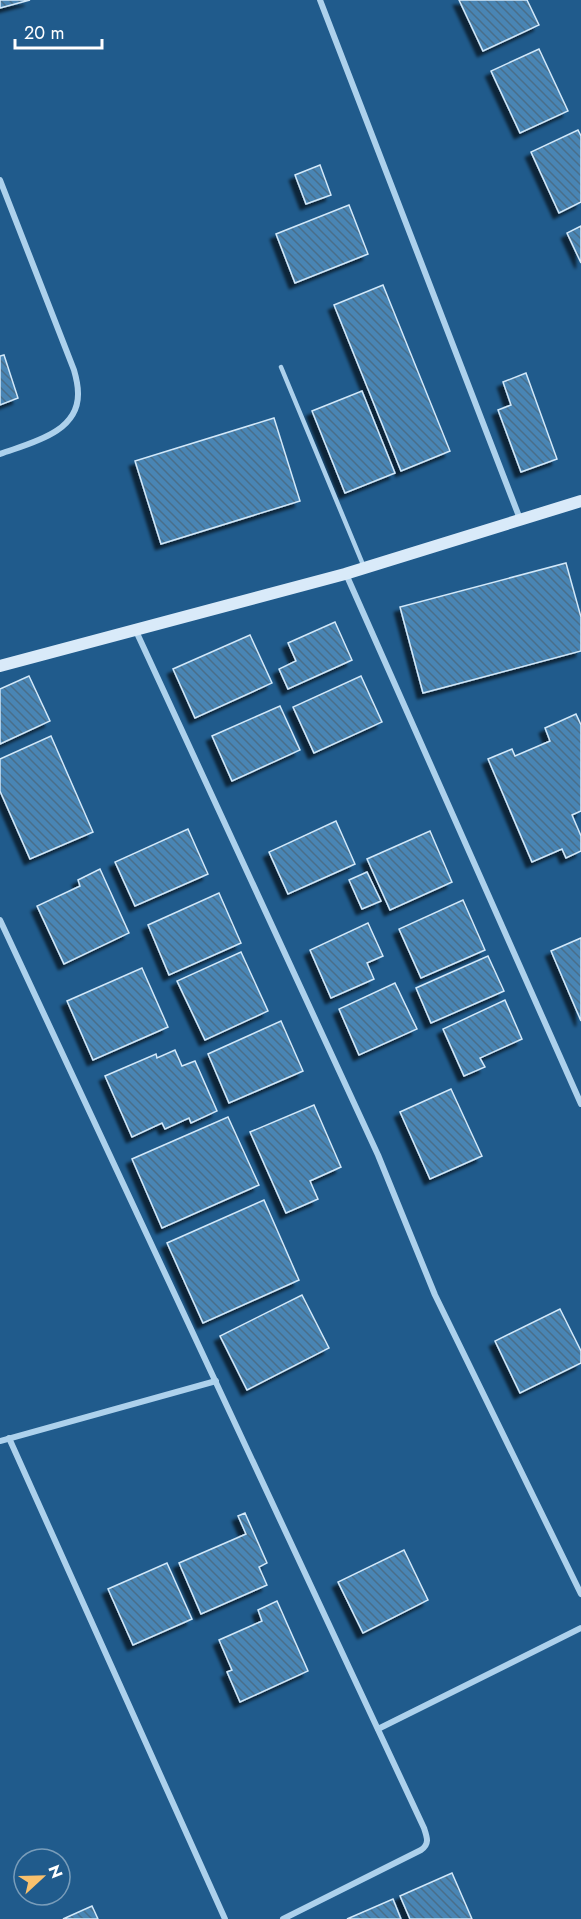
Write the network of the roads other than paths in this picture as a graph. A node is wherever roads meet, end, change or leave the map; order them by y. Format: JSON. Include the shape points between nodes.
{"nodes":[{"id":1,"x":320,"y":0,"type":"edge"},
{"id":2,"x":0,"y":180,"type":"edge"},
{"id":3,"x":281,"y":367,"type":"dead end"},
{"id":4,"x":0,"y":454,"type":"edge"},
{"id":5,"x":581,"y":501,"type":"edge"},
{"id":6,"x":520,"y":519,"type":"junction"},
{"id":7,"x":364,"y":567,"type":"junction"},
{"id":8,"x":345,"y":574,"type":"junction"},
{"id":9,"x":136,"y":631,"type":"junction"},
{"id":10,"x":0,"y":666,"type":"edge"},
{"id":11,"x":0,"y":920,"type":"edge"},
{"id":12,"x":581,"y":1104,"type":"edge"},
{"id":13,"x":216,"y":1381,"type":"junction"},
{"id":14,"x":9,"y":1438,"type":"junction"},
{"id":15,"x":0,"y":1441,"type":"edge"},
{"id":16,"x":581,"y":1594,"type":"edge"},
{"id":17,"x":581,"y":1628,"type":"edge"},
{"id":18,"x":378,"y":1730,"type":"junction"},
{"id":19,"x":225,"y":1919,"type":"edge"},
{"id":20,"x":284,"y":1919,"type":"edge"}],
"edges":[{"from":1,"to":6,"type":"street"},
{"from":2,"to":4,"type":"street","via":[[74,370],[78,394],[72,417],[55,434]]},
{"from":3,"to":7,"type":"lane"},
{"from":5,"to":6,"type":"street"},
{"from":6,"to":7,"type":"street"},
{"from":7,"to":8,"type":"street"},
{"from":8,"to":9,"type":"street"},
{"from":8,"to":12,"type":"street"},
{"from":9,"to":10,"type":"street"},
{"from":9,"to":16,"type":"street","via":[[378,1155],[435,1295]]},
{"from":11,"to":13,"type":"street"},
{"from":13,"to":14,"type":"street"},
{"from":13,"to":18,"type":"street"},
{"from":14,"to":15,"type":"street"},
{"from":14,"to":19,"type":"street"},
{"from":17,"to":18,"type":"street"},
{"from":18,"to":20,"type":"street","via":[[428,1841],[425,1847]]}]}
